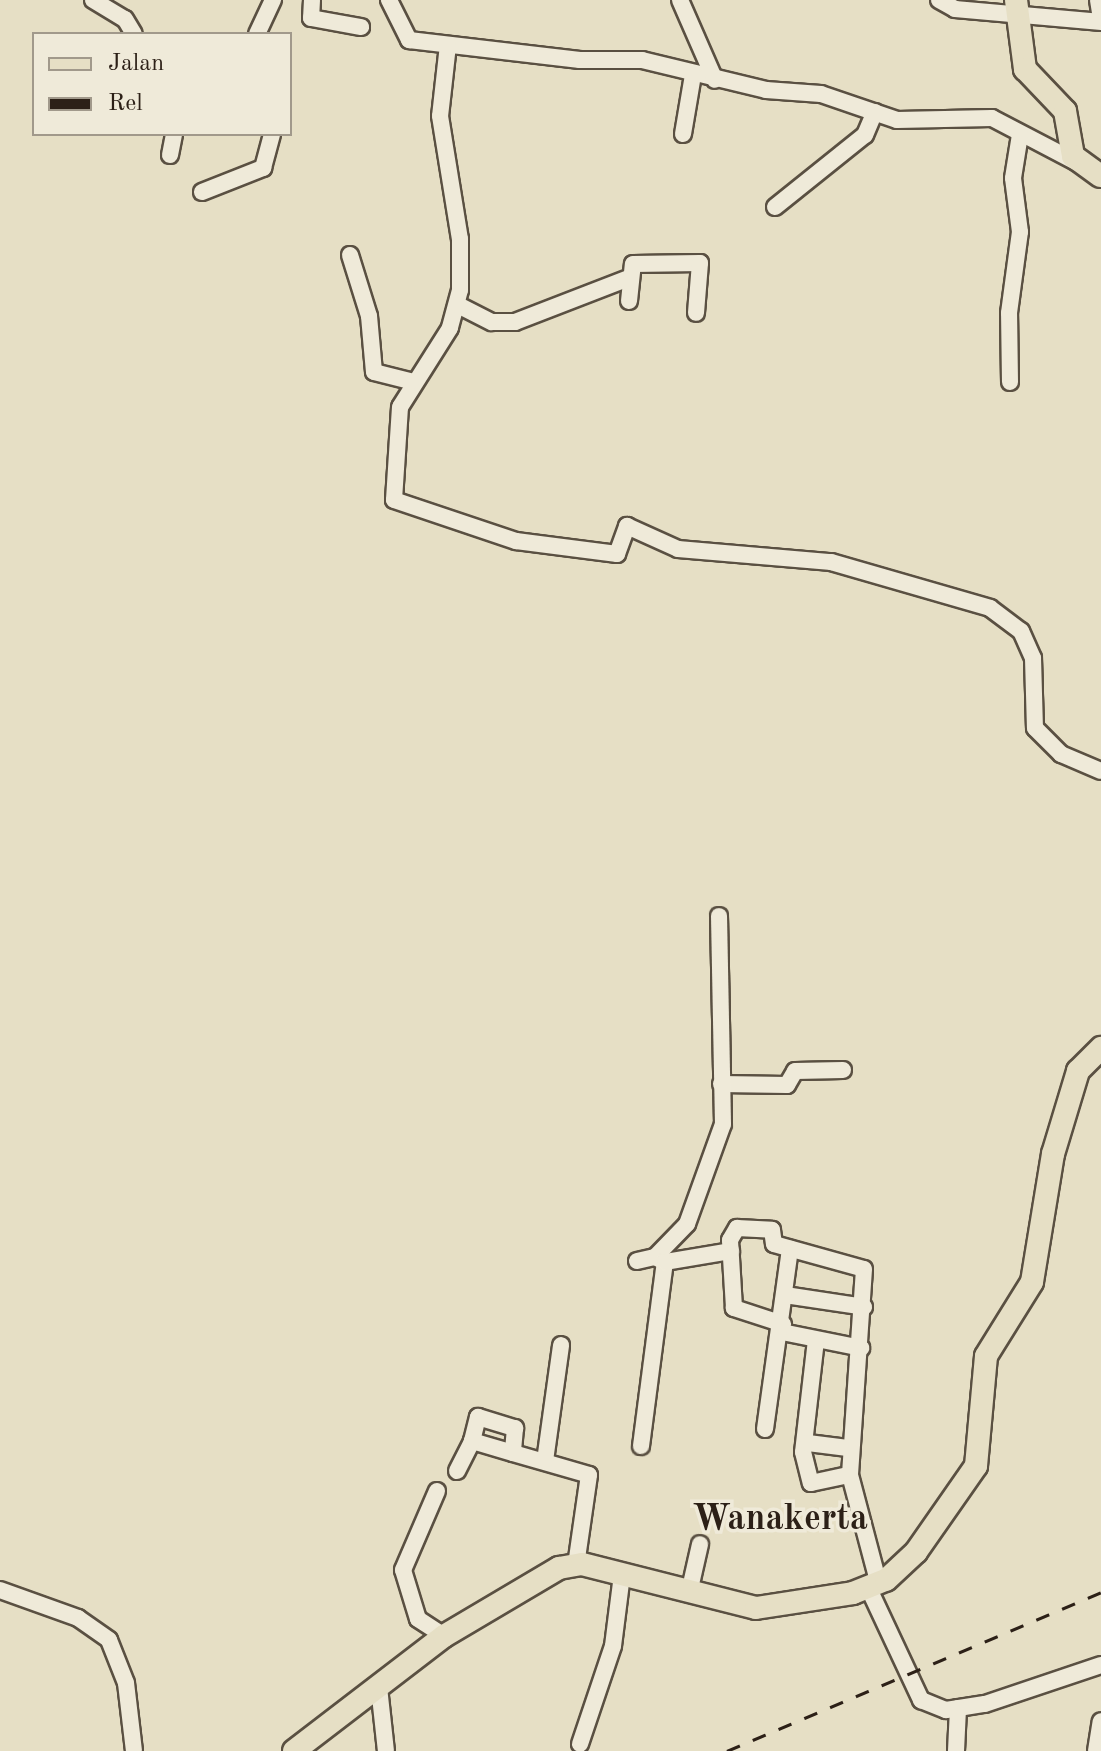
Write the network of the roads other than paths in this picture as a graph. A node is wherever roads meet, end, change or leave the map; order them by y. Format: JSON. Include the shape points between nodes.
{"nodes":[{"id":1,"x":93,"y":0,"type":"edge"},
{"id":2,"x":273,"y":0,"type":"edge"},
{"id":3,"x":312,"y":0,"type":"edge"},
{"id":4,"x":680,"y":0,"type":"edge"},
{"id":5,"x":939,"y":0,"type":"edge"},
{"id":6,"x":1098,"y":0,"type":"edge"},
{"id":7,"x":392,"y":3,"type":"edge"},
{"id":8,"x":1016,"y":8,"type":"edge"},
{"id":9,"x":1101,"y":20,"type":"edge"},
{"id":10,"x":361,"y":27,"type":"dead end"},
{"id":11,"x":133,"y":32,"type":"edge"},
{"id":12,"x":258,"y":32,"type":"edge"},
{"id":13,"x":448,"y":45,"type":"junction"},
{"id":14,"x":693,"y":75,"type":"junction"},
{"id":15,"x":715,"y":80,"type":"junction"},
{"id":16,"x":875,"y":112,"type":"junction"},
{"id":17,"x":683,"y":134,"type":"dead end"},
{"id":18,"x":1020,"y":135,"type":"junction"},
{"id":19,"x":174,"y":136,"type":"edge"},
{"id":20,"x":271,"y":136,"type":"edge"},
{"id":21,"x":170,"y":155,"type":"dead end"},
{"id":22,"x":1080,"y":164,"type":"junction"},
{"id":23,"x":1101,"y":176,"type":"edge"},
{"id":24,"x":202,"y":192,"type":"dead end"},
{"id":25,"x":775,"y":207,"type":"dead end"},
{"id":26,"x":350,"y":255,"type":"dead end"},
{"id":27,"x":629,"y":278,"type":"junction"},
{"id":28,"x":629,"y":301,"type":"dead end"},
{"id":29,"x":458,"y":305,"type":"junction"},
{"id":30,"x":696,"y":313,"type":"dead end"},
{"id":31,"x":411,"y":381,"type":"junction"},
{"id":32,"x":1010,"y":382,"type":"dead end"},
{"id":33,"x":1101,"y":771,"type":"edge"},
{"id":34,"x":719,"y":916,"type":"dead end"},
{"id":35,"x":1101,"y":1048,"type":"edge"},
{"id":36,"x":843,"y":1070,"type":"dead end"},
{"id":37,"x":721,"y":1084,"type":"junction"},
{"id":38,"x":790,"y":1249,"type":"junction"},
{"id":39,"x":731,"y":1251,"type":"junction"},
{"id":40,"x":660,"y":1260,"type":"junction"},
{"id":41,"x":637,"y":1261,"type":"dead end"},
{"id":42,"x":785,"y":1295,"type":"junction"},
{"id":43,"x":864,"y":1307,"type":"junction"},
{"id":44,"x":783,"y":1328,"type":"junction"},
{"id":45,"x":816,"y":1340,"type":"junction"},
{"id":46,"x":561,"y":1345,"type":"dead end"},
{"id":47,"x":861,"y":1348,"type":"junction"},
{"id":48,"x":765,"y":1429,"type":"dead end"},
{"id":49,"x":472,"y":1441,"type":"junction"},
{"id":50,"x":808,"y":1443,"type":"junction"},
{"id":51,"x":641,"y":1446,"type":"dead end"},
{"id":52,"x":848,"y":1448,"type":"junction"},
{"id":53,"x":513,"y":1453,"type":"junction"},
{"id":54,"x":545,"y":1461,"type":"junction"},
{"id":55,"x":457,"y":1471,"type":"dead end"},
{"id":56,"x":850,"y":1475,"type":"junction"},
{"id":57,"x":437,"y":1491,"type":"dead end"},
{"id":58,"x":700,"y":1544,"type":"dead end"},
{"id":59,"x":576,"y":1565,"type":"junction"},
{"id":60,"x":622,"y":1575,"type":"junction"},
{"id":61,"x":869,"y":1589,"type":"junction"},
{"id":62,"x":0,"y":1590,"type":"edge"},
{"id":63,"x":689,"y":1593,"type":"junction"},
{"id":64,"x":444,"y":1636,"type":"junction"},
{"id":65,"x":1101,"y":1665,"type":"edge"},
{"id":66,"x":379,"y":1687,"type":"junction"},
{"id":67,"x":958,"y":1708,"type":"junction"},
{"id":68,"x":1101,"y":1721,"type":"edge"},
{"id":69,"x":580,"y":1744,"type":"dead end"},
{"id":70,"x":134,"y":1751,"type":"edge"},
{"id":71,"x":294,"y":1751,"type":"edge"},
{"id":72,"x":386,"y":1751,"type":"edge"},
{"id":73,"x":956,"y":1751,"type":"edge"},
{"id":74,"x":1096,"y":1751,"type":"edge"}],
"edges":[{"from":1,"to":11,"type":"street","via":[[125,19]]},
{"from":2,"to":12,"type":"street"},
{"from":3,"to":10,"type":"street","via":[[311,18]]},
{"from":4,"to":15,"type":"street"},
{"from":5,"to":8,"type":"street"},
{"from":6,"to":9,"type":"street"},
{"from":7,"to":13,"type":"street","via":[[409,40]]},
{"from":8,"to":9,"type":"street"},
{"from":8,"to":22,"type":"main road","via":[[1019,55],[1065,111]]},
{"from":13,"to":14,"type":"street","via":[[642,60]]},
{"from":13,"to":29,"type":"street","via":[[440,116],[460,239]]},
{"from":14,"to":15,"type":"street"},
{"from":14,"to":17,"type":"street"},
{"from":15,"to":16,"type":"street","via":[[821,94]]},
{"from":16,"to":18,"type":"street","via":[[897,120],[992,118]]},
{"from":16,"to":25,"type":"street","via":[[865,135]]},
{"from":18,"to":22,"type":"street"},
{"from":18,"to":32,"type":"street","via":[[1013,178],[1020,232],[1009,313]]},
{"from":19,"to":21,"type":"street"},
{"from":20,"to":24,"type":"street","via":[[263,168]]},
{"from":22,"to":23,"type":"main road"},
{"from":26,"to":31,"type":"street","via":[[369,316],[374,372]]},
{"from":27,"to":28,"type":"street"},
{"from":27,"to":29,"type":"street","via":[[515,322],[492,322]]},
{"from":27,"to":30,"type":"street","via":[[633,264],[702,264]]},
{"from":29,"to":31,"type":"street","via":[[444,339]]},
{"from":31,"to":33,"type":"street","via":[[398,415],[394,500],[516,541],[617,554],[627,526],[678,549],[831,562],[990,608],[1012,622],[1030,650],[1040,735],[1070,760]]},
{"from":34,"to":37,"type":"street"},
{"from":35,"to":61,"type":"main road","via":[[1078,1071],[1053,1154],[1032,1282],[986,1356],[976,1466],[916,1552]]},
{"from":36,"to":37,"type":"street","via":[[795,1071],[787,1085]]},
{"from":37,"to":40,"type":"street","via":[[717,1149],[687,1224]]},
{"from":38,"to":39,"type":"street","via":[[774,1244],[772,1230],[751,1226],[731,1233]]},
{"from":38,"to":42,"type":"street"},
{"from":38,"to":43,"type":"street","via":[[864,1269]]},
{"from":39,"to":40,"type":"street"},
{"from":39,"to":44,"type":"street","via":[[734,1308]]},
{"from":40,"to":41,"type":"street"},
{"from":40,"to":51,"type":"street"},
{"from":42,"to":43,"type":"street"},
{"from":42,"to":44,"type":"street"},
{"from":43,"to":47,"type":"street"},
{"from":44,"to":45,"type":"street"},
{"from":44,"to":48,"type":"street"},
{"from":45,"to":47,"type":"street"},
{"from":45,"to":50,"type":"street"},
{"from":46,"to":54,"type":"street"},
{"from":47,"to":52,"type":"street"},
{"from":49,"to":53,"type":"street"},
{"from":49,"to":53,"type":"street","via":[[478,1417],[515,1428]]},
{"from":49,"to":55,"type":"street"},
{"from":50,"to":52,"type":"street"},
{"from":50,"to":56,"type":"street","via":[[803,1452],[811,1483]]},
{"from":52,"to":56,"type":"street"},
{"from":53,"to":54,"type":"street"},
{"from":54,"to":59,"type":"street","via":[[589,1475]]},
{"from":56,"to":61,"type":"street","via":[[877,1577]]},
{"from":57,"to":64,"type":"street","via":[[403,1570],[418,1619]]},
{"from":58,"to":63,"type":"street"},
{"from":59,"to":60,"type":"main road"},
{"from":59,"to":64,"type":"main road","via":[[521,1586]]},
{"from":60,"to":63,"type":"main road"},
{"from":60,"to":69,"type":"street","via":[[613,1646]]},
{"from":61,"to":63,"type":"main road","via":[[756,1608]]},
{"from":61,"to":67,"type":"street","via":[[916,1694],[936,1708]]},
{"from":62,"to":70,"type":"street","via":[[78,1618],[109,1640],[126,1683]]},
{"from":64,"to":66,"type":"main road"},
{"from":65,"to":67,"type":"street","via":[[1014,1698]]},
{"from":66,"to":71,"type":"main road"},
{"from":66,"to":72,"type":"street"},
{"from":67,"to":73,"type":"street"},
{"from":68,"to":74,"type":"street"}]}
